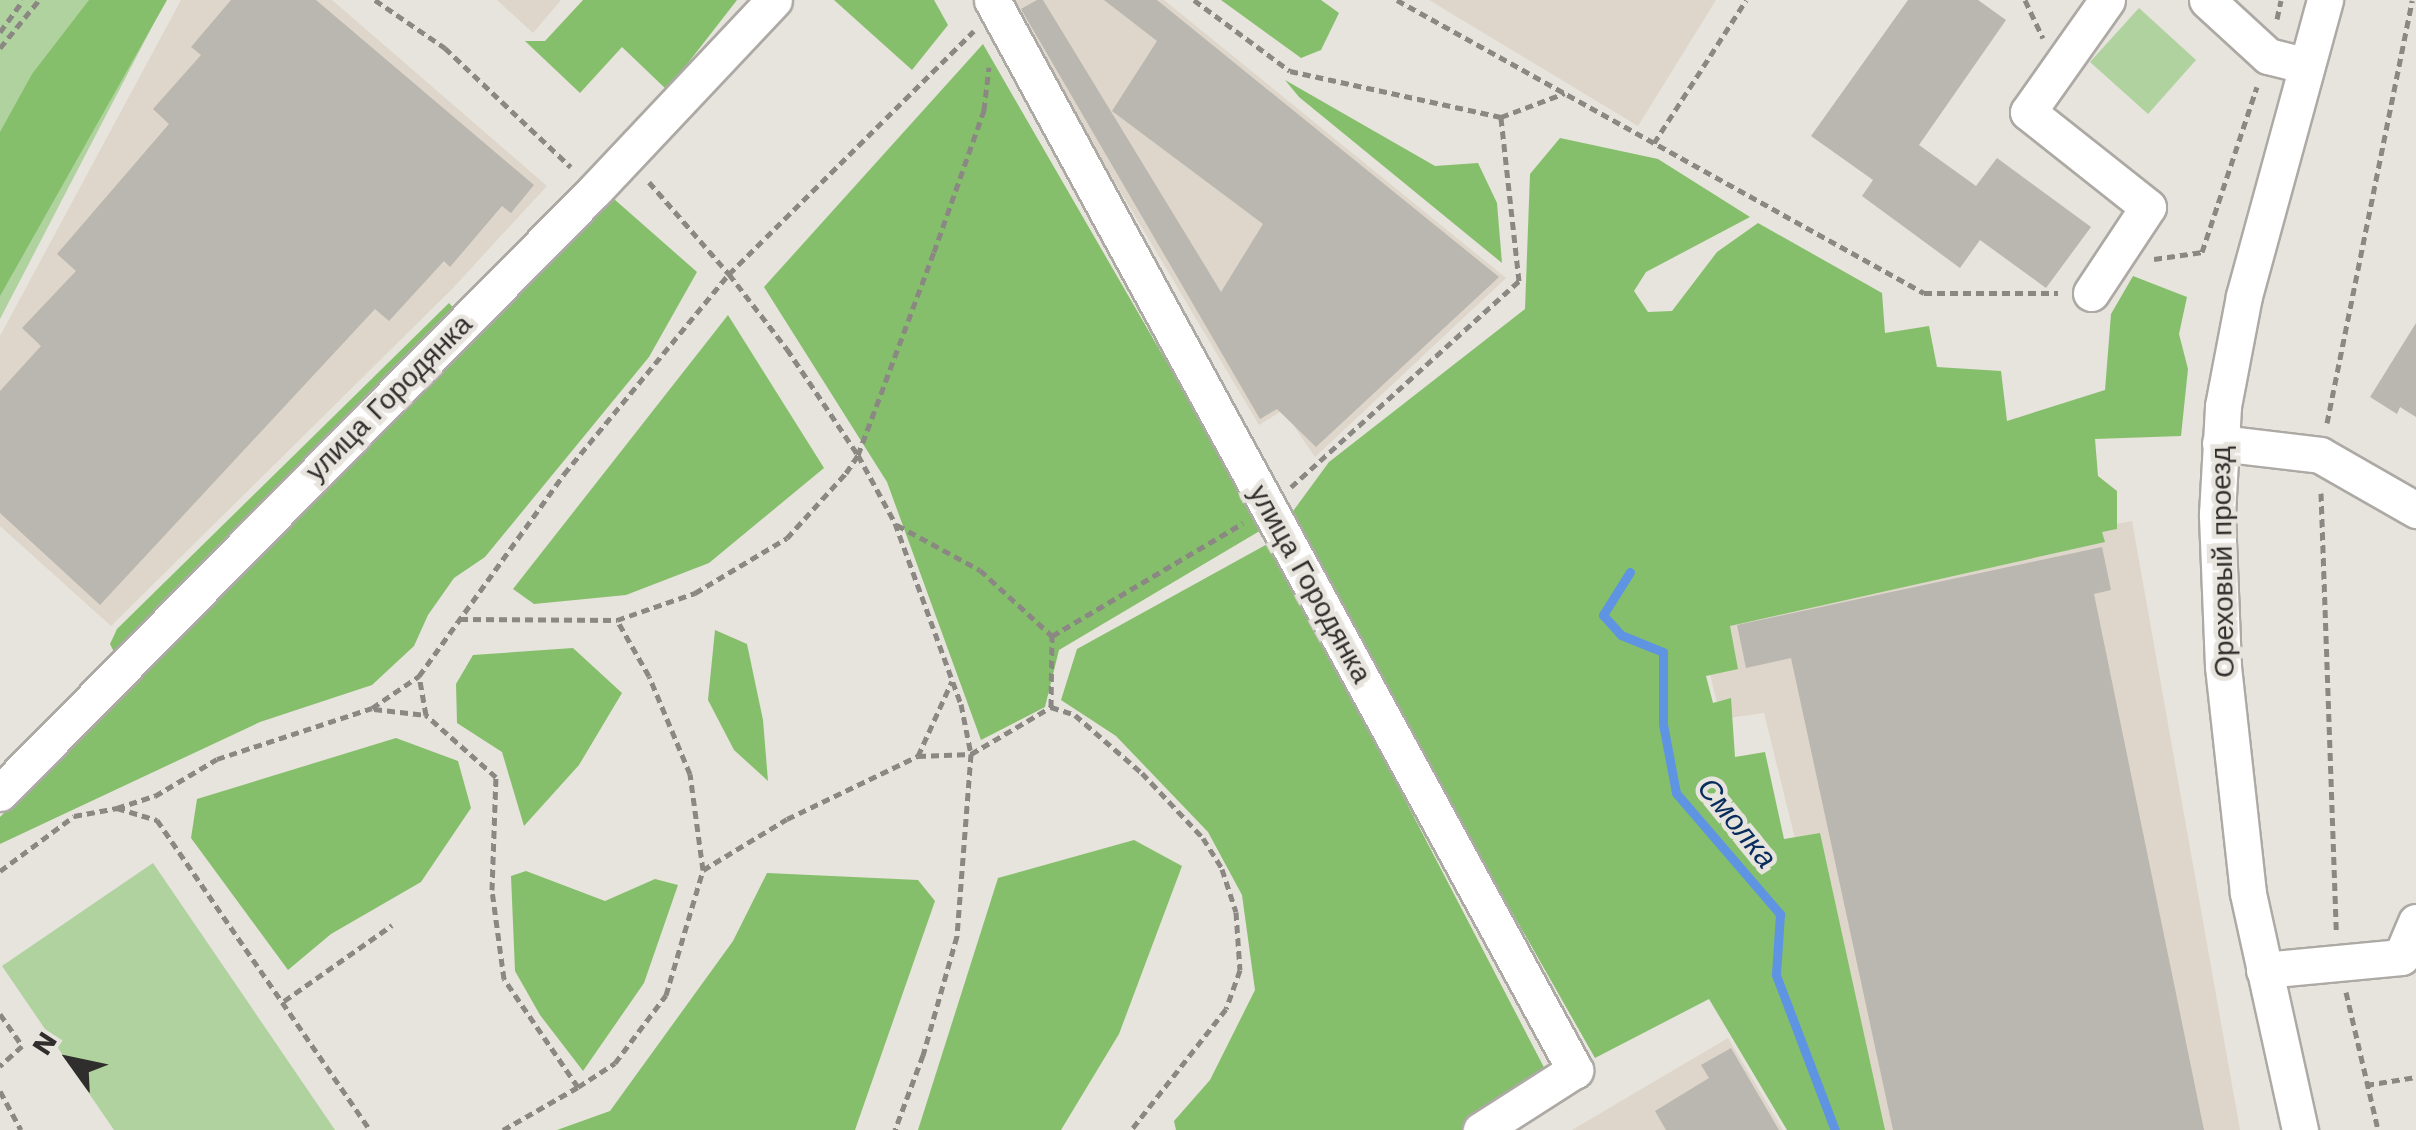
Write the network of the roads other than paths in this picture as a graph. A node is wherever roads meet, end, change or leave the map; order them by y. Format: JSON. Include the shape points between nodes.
{"nodes":[{"id":1,"x":774,"y":0,"type":"edge"},
{"id":2,"x":2106,"y":0,"type":"edge"},
{"id":3,"x":2208,"y":0,"type":"edge"},
{"id":4,"x":2325,"y":0,"type":"edge"},
{"id":5,"x":994,"y":4,"type":"edge"},
{"id":6,"x":2304,"y":65,"type":"junction"},
{"id":7,"x":2090,"y":293,"type":"road end"},
{"id":8,"x":2220,"y":442,"type":"junction"},
{"id":9,"x":2416,"y":510,"type":"edge"},
{"id":10,"x":0,"y":793,"type":"edge"},
{"id":11,"x":2416,"y":922,"type":"edge"},
{"id":12,"x":2264,"y":970,"type":"junction"},
{"id":13,"x":1481,"y":1130,"type":"edge"},
{"id":14,"x":2300,"y":1130,"type":"edge"}],
"edges":[{"from":1,"to":10,"type":"street","name":"улица Городянка"},
{"from":2,"to":7,"type":"street","via":[[2028,112],[2148,207]]},
{"from":3,"to":6,"type":"street","via":[[2268,56]]},
{"from":4,"to":6,"type":"street","name":"Ореховый проезд"},
{"from":5,"to":13,"type":"street","name":"улица Городянка","via":[[1575,1070]]},
{"from":6,"to":8,"type":"street","name":"Ореховый проезд","via":[[2244,296]]},
{"from":8,"to":9,"type":"street","via":[[2320,455]]},
{"from":8,"to":12,"type":"street","name":"Ореховый проезд","via":[[2223,666],[2248,893]]},
{"from":11,"to":12,"type":"street","via":[[2401,957]]},
{"from":12,"to":14,"type":"street","name":"Ореховый проезд"}]}
